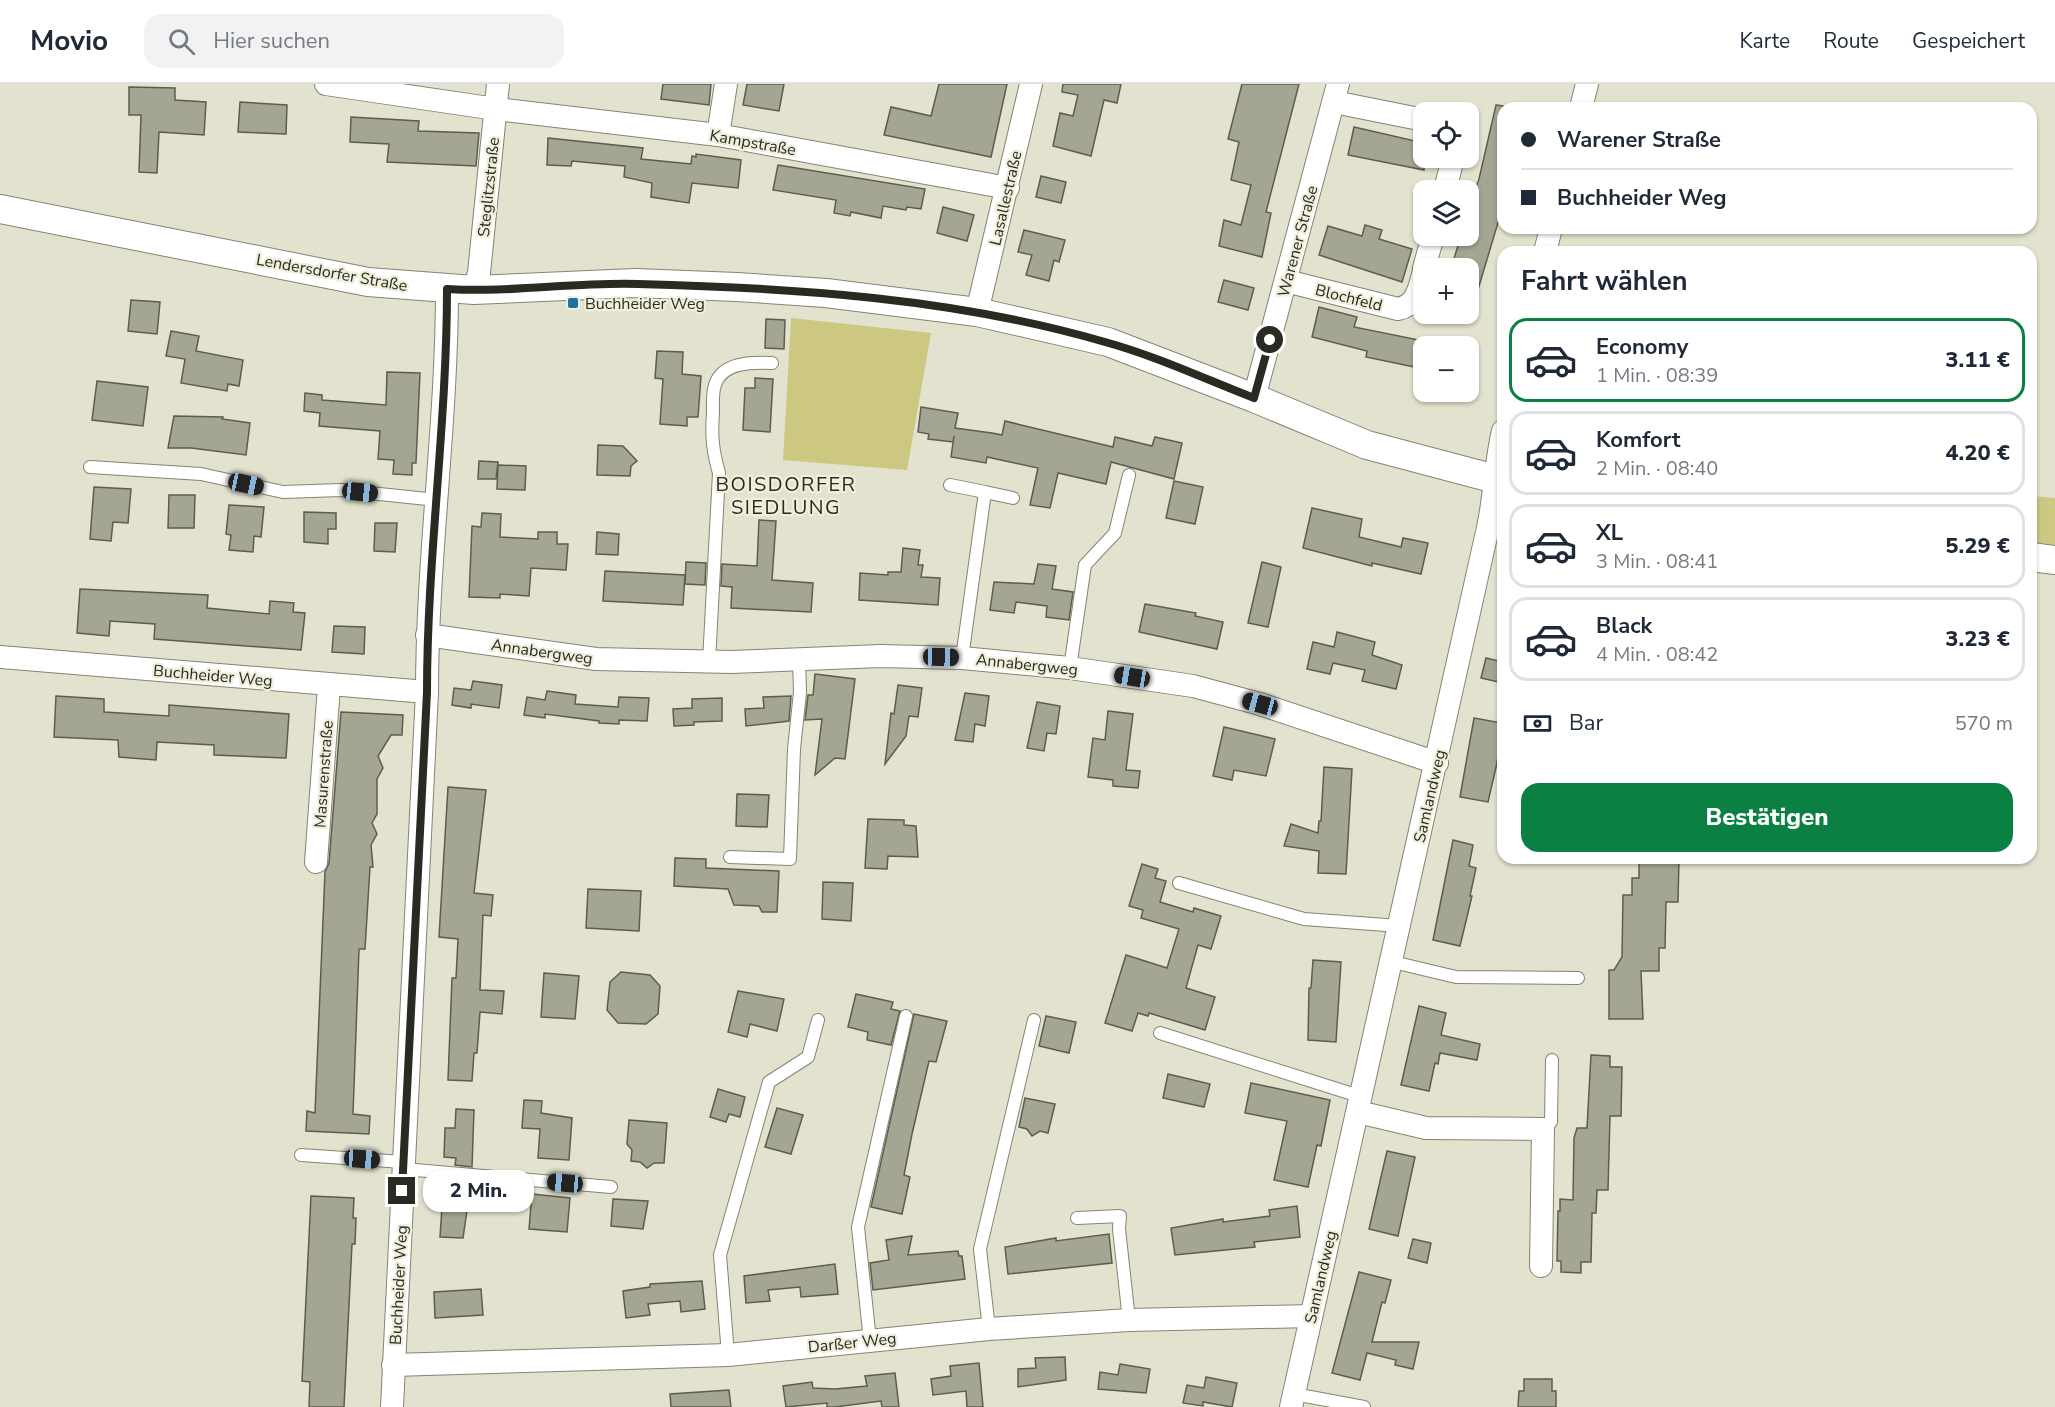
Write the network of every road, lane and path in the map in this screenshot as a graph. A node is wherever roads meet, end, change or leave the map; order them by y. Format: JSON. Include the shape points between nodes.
{"nodes":[{"id":1,"x":326,"y":84,"type":"edge"},
{"id":2,"x":498,"y":84,"type":"edge"},
{"id":3,"x":726,"y":84,"type":"edge"},
{"id":4,"x":1031,"y":84,"type":"edge"},
{"id":5,"x":1587,"y":84,"type":"edge"},
{"id":6,"x":1336,"y":93,"type":"edge"},
{"id":7,"x":1582,"y":102,"type":"edge"},
{"id":8,"x":496,"y":109,"type":"junction"},
{"id":9,"x":1413,"y":117,"type":"edge"},
{"id":10,"x":718,"y":135,"type":"junction"},
{"id":11,"x":1008,"y":188,"type":"junction"},
{"id":12,"x":0,"y":208,"type":"edge"},
{"id":13,"x":1286,"y":281,"type":"junction"},
{"id":14,"x":460,"y":289,"type":"junction"},
{"id":15,"x":1413,"y":302,"type":"edge"},
{"id":16,"x":977,"y":312,"type":"junction"},
{"id":17,"x":772,"y":363,"type":"dead end"},
{"id":18,"x":1254,"y":398,"type":"junction"},
{"id":19,"x":90,"y":467,"type":"dead end"},
{"id":20,"x":1129,"y":475,"type":"dead end"},
{"id":21,"x":1497,"y":479,"type":"edge"},
{"id":22,"x":950,"y":485,"type":"dead end"},
{"id":23,"x":1497,"y":488,"type":"edge"},
{"id":24,"x":985,"y":492,"type":"junction"},
{"id":25,"x":1013,"y":498,"type":"dead end"},
{"id":26,"x":437,"y":500,"type":"junction"},
{"id":27,"x":2037,"y":558,"type":"edge"},
{"id":28,"x":2055,"y":560,"type":"edge"},
{"id":29,"x":427,"y":635,"type":"junction"},
{"id":30,"x":0,"y":657,"type":"edge"},
{"id":31,"x":962,"y":658,"type":"junction"},
{"id":32,"x":799,"y":660,"type":"junction"},
{"id":33,"x":709,"y":662,"type":"junction"},
{"id":34,"x":1070,"y":668,"type":"junction"},
{"id":35,"x":329,"y":686,"type":"junction"},
{"id":36,"x":427,"y":692,"type":"junction"},
{"id":37,"x":1437,"y":763,"type":"junction"},
{"id":38,"x":730,"y":857,"type":"dead end"},
{"id":39,"x":316,"y":862,"type":"dead end"},
{"id":40,"x":1179,"y":883,"type":"dead end"},
{"id":41,"x":1401,"y":926,"type":"junction"},
{"id":42,"x":1393,"y":962,"type":"junction"},
{"id":43,"x":1578,"y":978,"type":"dead end"},
{"id":44,"x":906,"y":1016,"type":"dead end"},
{"id":45,"x":818,"y":1020,"type":"dead end"},
{"id":46,"x":1034,"y":1020,"type":"dead end"},
{"id":47,"x":1160,"y":1033,"type":"dead end"},
{"id":48,"x":1552,"y":1060,"type":"dead end"},
{"id":49,"x":1360,"y":1105,"type":"junction"},
{"id":50,"x":1543,"y":1129,"type":"junction"},
{"id":51,"x":300,"y":1155,"type":"dead end"},
{"id":52,"x":404,"y":1166,"type":"junction"},
{"id":53,"x":611,"y":1187,"type":"dead end"},
{"id":54,"x":1077,"y":1218,"type":"dead end"},
{"id":55,"x":1541,"y":1266,"type":"dead end"},
{"id":56,"x":1311,"y":1316,"type":"junction"},
{"id":57,"x":1129,"y":1320,"type":"junction"},
{"id":58,"x":989,"y":1329,"type":"junction"},
{"id":59,"x":870,"y":1341,"type":"junction"},
{"id":60,"x":728,"y":1354,"type":"junction"},
{"id":61,"x":393,"y":1365,"type":"junction"},
{"id":62,"x":1292,"y":1400,"type":"edge"},
{"id":63,"x":392,"y":1407,"type":"edge"},
{"id":64,"x":1364,"y":1407,"type":"edge"}],
"edges":[{"from":1,"to":8,"type":"street","name":"Kampstraße"},
{"from":2,"to":8,"type":"street","name":"Steglitzstraße"},
{"from":3,"to":10,"type":"street"},
{"from":4,"to":11,"type":"street","name":"Lasallestraße"},
{"from":5,"to":7,"type":"street"},
{"from":6,"to":9,"type":"street"},
{"from":6,"to":13,"type":"street","name":"Warener Straße"},
{"from":8,"to":10,"type":"street","name":"Kampstraße"},
{"from":8,"to":14,"type":"street","name":"Steglitzstraße","via":[[479,273]]},
{"from":10,"to":11,"type":"street","name":"Kampstraße"},
{"from":11,"to":16,"type":"street","name":"Lasallestraße"},
{"from":12,"to":14,"type":"street","name":"Lendersdorfer Straße","via":[[368,282]]},
{"from":13,"to":15,"type":"street","name":"Blochfeld","via":[[1398,309]]},
{"from":13,"to":18,"type":"street","name":"Warener Straße"},
{"from":14,"to":16,"type":"street","name":"Lendersdorfer Straße","via":[[635,284],[737,287],[826,293]]},
{"from":14,"to":26,"type":"street","name":"Buchheider Weg"},
{"from":16,"to":18,"type":"street","name":"Lendersdorfer Straße","via":[[1107,342]]},
{"from":17,"to":33,"type":"lane","via":[[750,362],[733,367],[715,385],[711,444],[719,473]]},
{"from":18,"to":21,"type":"street","name":"Lendersdorfer Straße","via":[[1367,445]]},
{"from":19,"to":26,"type":"lane","via":[[201,474],[283,492],[341,490]]},
{"from":20,"to":34,"type":"lane","via":[[1115,533],[1085,565]]},
{"from":22,"to":24,"type":"lane"},
{"from":23,"to":37,"type":"street","name":"Samlandweg"},
{"from":24,"to":25,"type":"lane"},
{"from":24,"to":31,"type":"lane"},
{"from":26,"to":29,"type":"street","name":"Buchheider Weg"},
{"from":27,"to":28,"type":"street"},
{"from":29,"to":33,"type":"street","name":"Annabergweg","via":[[596,659]]},
{"from":29,"to":36,"type":"street","name":"Buchheider Weg"},
{"from":30,"to":35,"type":"street","name":"Buchheider Weg"},
{"from":31,"to":32,"type":"street","name":"Annabergweg","via":[[880,656]]},
{"from":31,"to":34,"type":"street","name":"Annabergweg"},
{"from":32,"to":33,"type":"street","name":"Annabergweg"},
{"from":32,"to":38,"type":"lane","via":[[790,859]]},
{"from":34,"to":37,"type":"street","name":"Annabergweg","via":[[1193,686]]},
{"from":35,"to":36,"type":"street","name":"Buchheider Weg"},
{"from":35,"to":39,"type":"street","name":"Masurenstraße"},
{"from":36,"to":52,"type":"street","name":"Buchheider Weg"},
{"from":37,"to":41,"type":"street","name":"Samlandweg"},
{"from":40,"to":41,"type":"lane","via":[[1304,919]]},
{"from":41,"to":42,"type":"street","name":"Samlandweg"},
{"from":42,"to":43,"type":"lane","via":[[1456,976]]},
{"from":42,"to":49,"type":"street","name":"Samlandweg"},
{"from":44,"to":59,"type":"lane","via":[[858,1227]]},
{"from":45,"to":60,"type":"lane","via":[[808,1057],[769,1082],[720,1255]]},
{"from":46,"to":58,"type":"lane","via":[[980,1249]]},
{"from":47,"to":49,"type":"lane"},
{"from":48,"to":50,"type":"lane","via":[[1551,1122]]},
{"from":49,"to":50,"type":"street","via":[[1426,1128]]},
{"from":49,"to":56,"type":"street","name":"Samlandweg"},
{"from":50,"to":55,"type":"street"},
{"from":51,"to":52,"type":"lane"},
{"from":52,"to":53,"type":"lane"},
{"from":52,"to":61,"type":"street","name":"Buchheider Weg"},
{"from":54,"to":57,"type":"lane","via":[[1120,1216]]},
{"from":56,"to":57,"type":"street","name":"Darßer Weg"},
{"from":56,"to":62,"type":"street","name":"Samlandweg"},
{"from":57,"to":58,"type":"street","name":"Darßer Weg"},
{"from":58,"to":59,"type":"street","name":"Darßer Weg"},
{"from":59,"to":60,"type":"street","name":"Darßer Weg"},
{"from":60,"to":61,"type":"street","name":"Darßer Weg"},
{"from":61,"to":63,"type":"street","name":"Buchheider Weg"},
{"from":62,"to":64,"type":"lane"}]}
